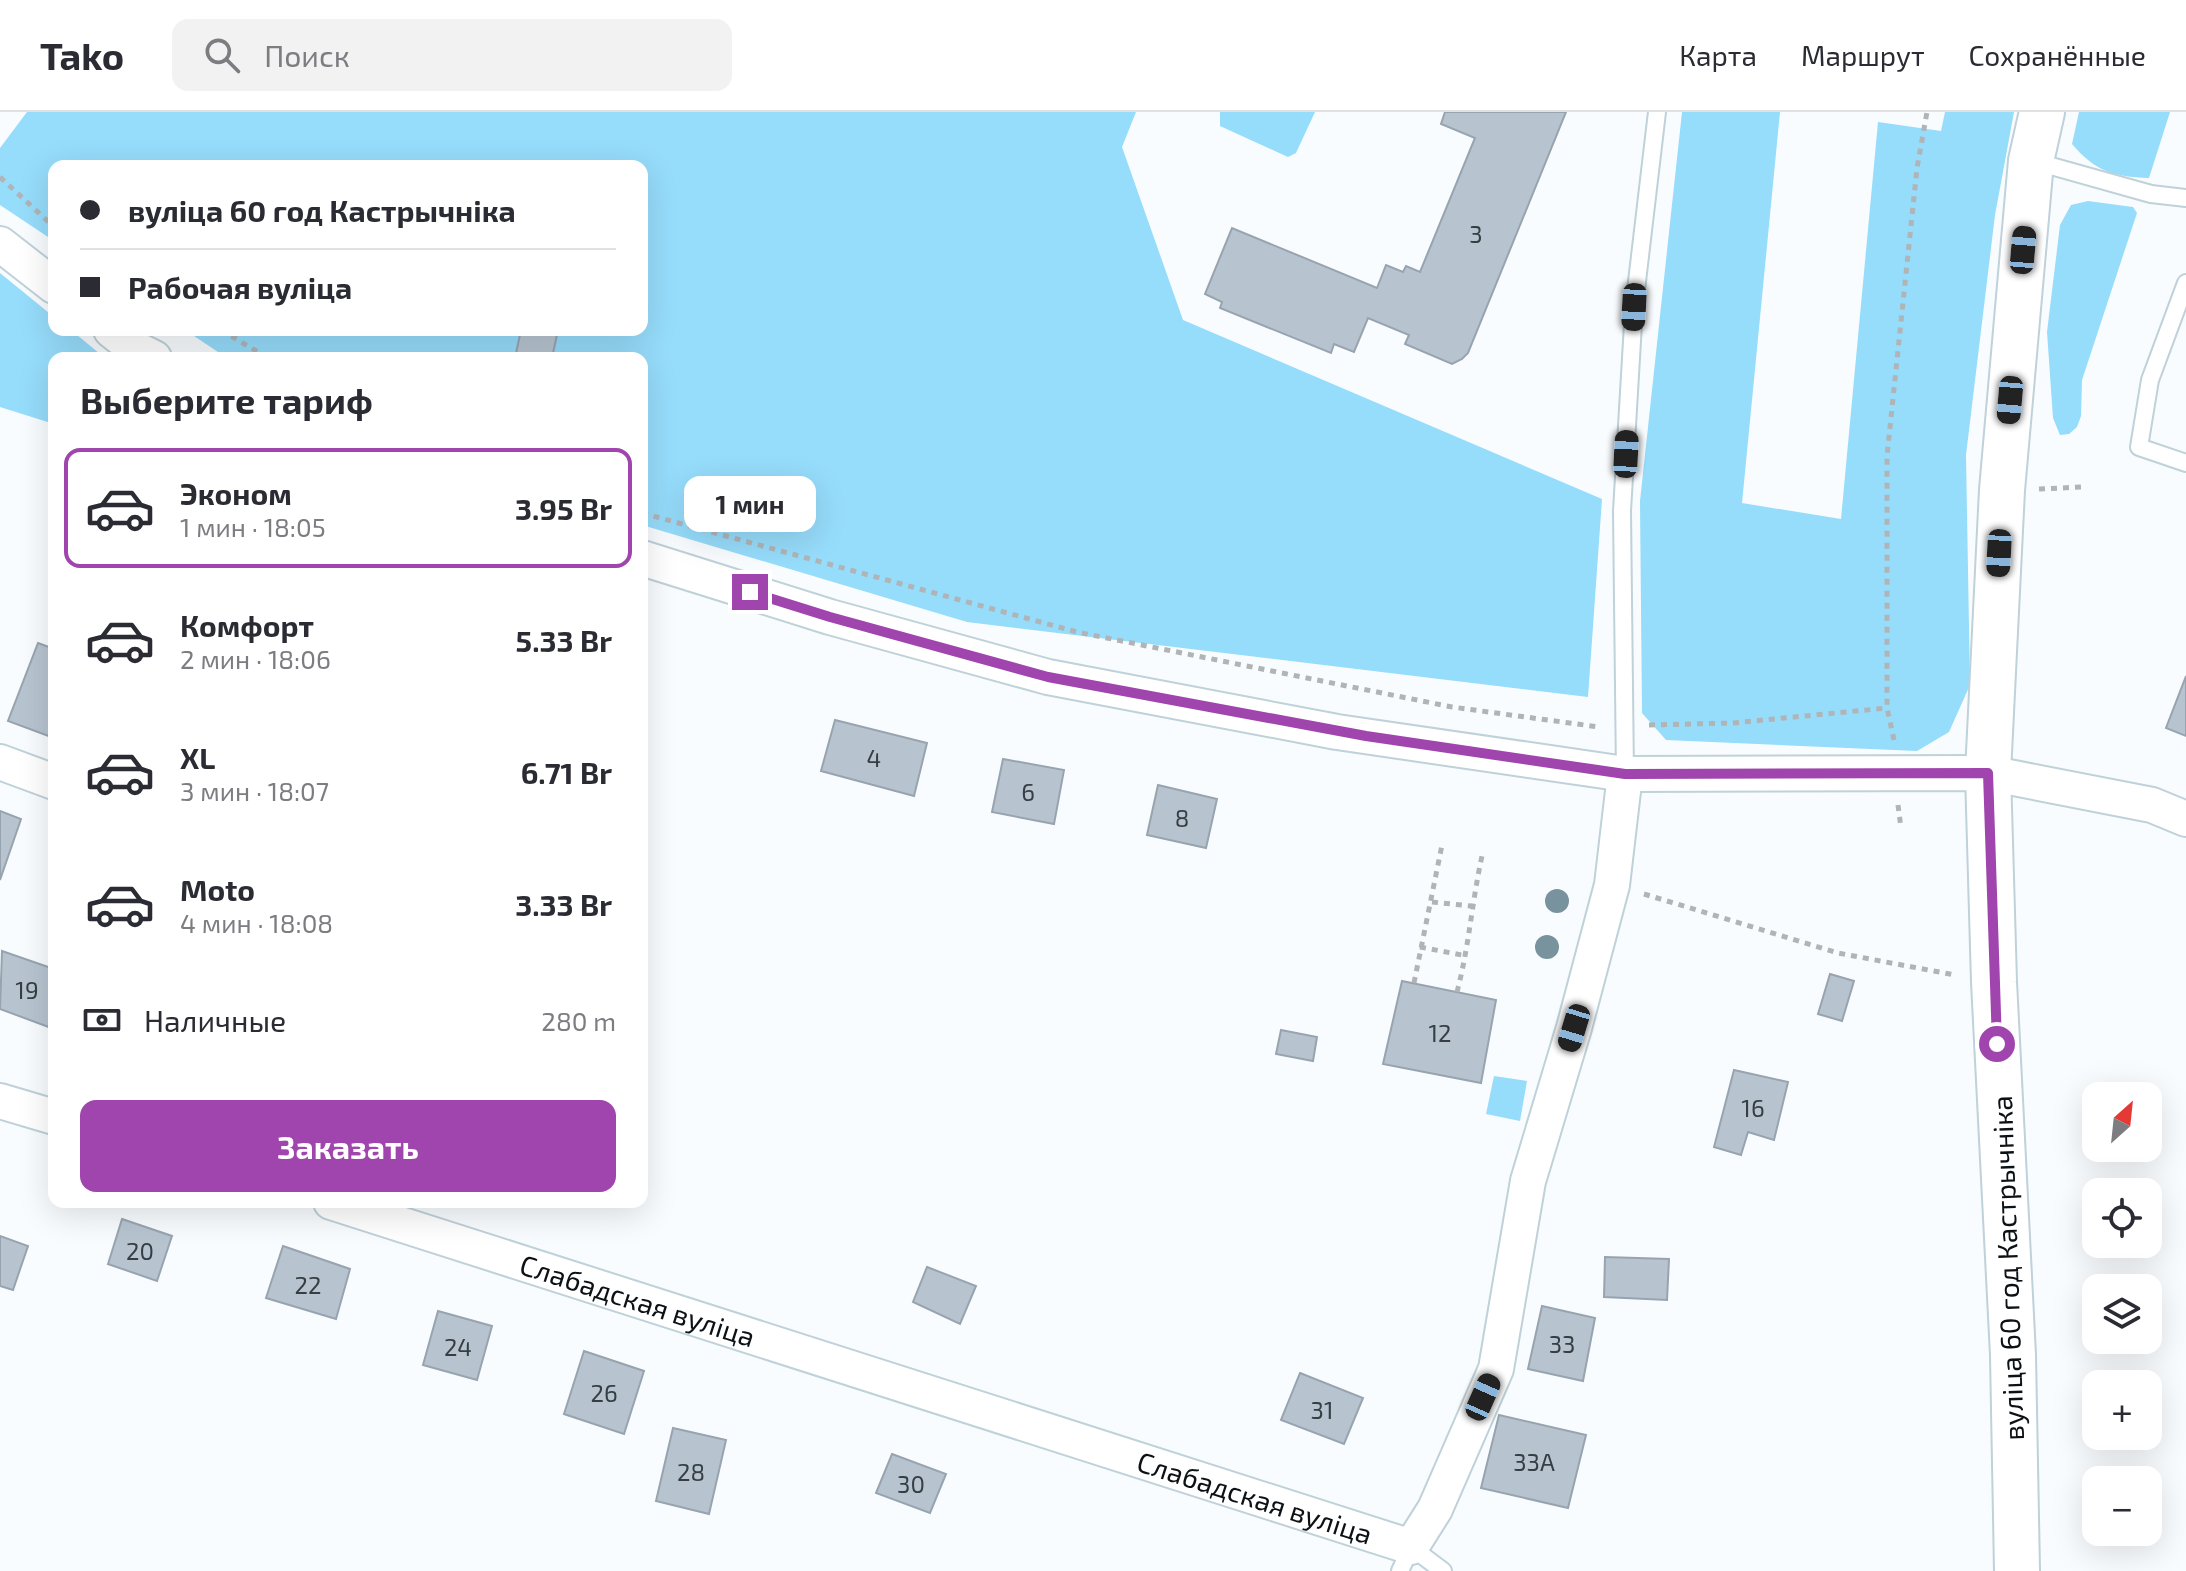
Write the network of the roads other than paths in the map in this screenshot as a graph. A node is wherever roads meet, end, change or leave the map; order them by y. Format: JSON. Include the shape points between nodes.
{"nodes":[{"id":1,"x":1657,"y":112,"type":"edge"},
{"id":2,"x":2042,"y":112,"type":"edge"},
{"id":3,"x":2031,"y":161,"type":"junction"},
{"id":4,"x":2186,"y":198,"type":"edge"},
{"id":5,"x":0,"y":244,"type":"edge"},
{"id":6,"x":48,"y":281,"type":"edge"},
{"id":7,"x":2186,"y":283,"type":"edge"},
{"id":8,"x":119,"y":336,"type":"edge"},
{"id":9,"x":142,"y":352,"type":"edge"},
{"id":10,"x":2186,"y":463,"type":"edge"},
{"id":11,"x":648,"y":560,"type":"edge"},
{"id":12,"x":0,"y":762,"type":"edge"},
{"id":13,"x":1988,"y":773,"type":"junction"},
{"id":14,"x":1625,"y":774,"type":"junction"},
{"id":15,"x":48,"y":780,"type":"edge"},
{"id":16,"x":2186,"y":819,"type":"edge"},
{"id":17,"x":0,"y":1101,"type":"edge"},
{"id":18,"x":48,"y":1115,"type":"edge"},
{"id":19,"x":349,"y":1208,"type":"edge"},
{"id":20,"x":1405,"y":1559,"type":"edge"},
{"id":21,"x":1443,"y":1571,"type":"edge"},
{"id":22,"x":2017,"y":1571,"type":"edge"}],
"edges":[{"from":1,"to":14,"type":"lane","via":[[1634,307],[1622,511]]},
{"from":2,"to":3,"type":"street","name":"вуліца 60 год Кастрычніка"},
{"from":3,"to":4,"type":"lane","via":[[2151,194]]},
{"from":3,"to":13,"type":"street","name":"вуліца 60 год Кастрычніка","via":[[2002,490]]},
{"from":5,"to":6,"type":"street"},
{"from":7,"to":10,"type":"lane","via":[[2150,380],[2139,447]]},
{"from":8,"to":9,"type":"street"},
{"from":11,"to":14,"type":"street","via":[[1048,677],[1337,732]]},
{"from":12,"to":15,"type":"street"},
{"from":13,"to":14,"type":"street"},
{"from":13,"to":16,"type":"street","via":[[2152,805]]},
{"from":13,"to":22,"type":"street","name":"вуліца 60 год Кастрычніка"},
{"from":14,"to":20,"type":"street","name":"Слабадская вуліца","via":[[1612,885],[1528,1181],[1496,1369],[1435,1509]]},
{"from":17,"to":18,"type":"street"},
{"from":19,"to":20,"type":"street","name":"Слабадская вуліца"},
{"from":20,"to":21,"type":"lane"}]}
